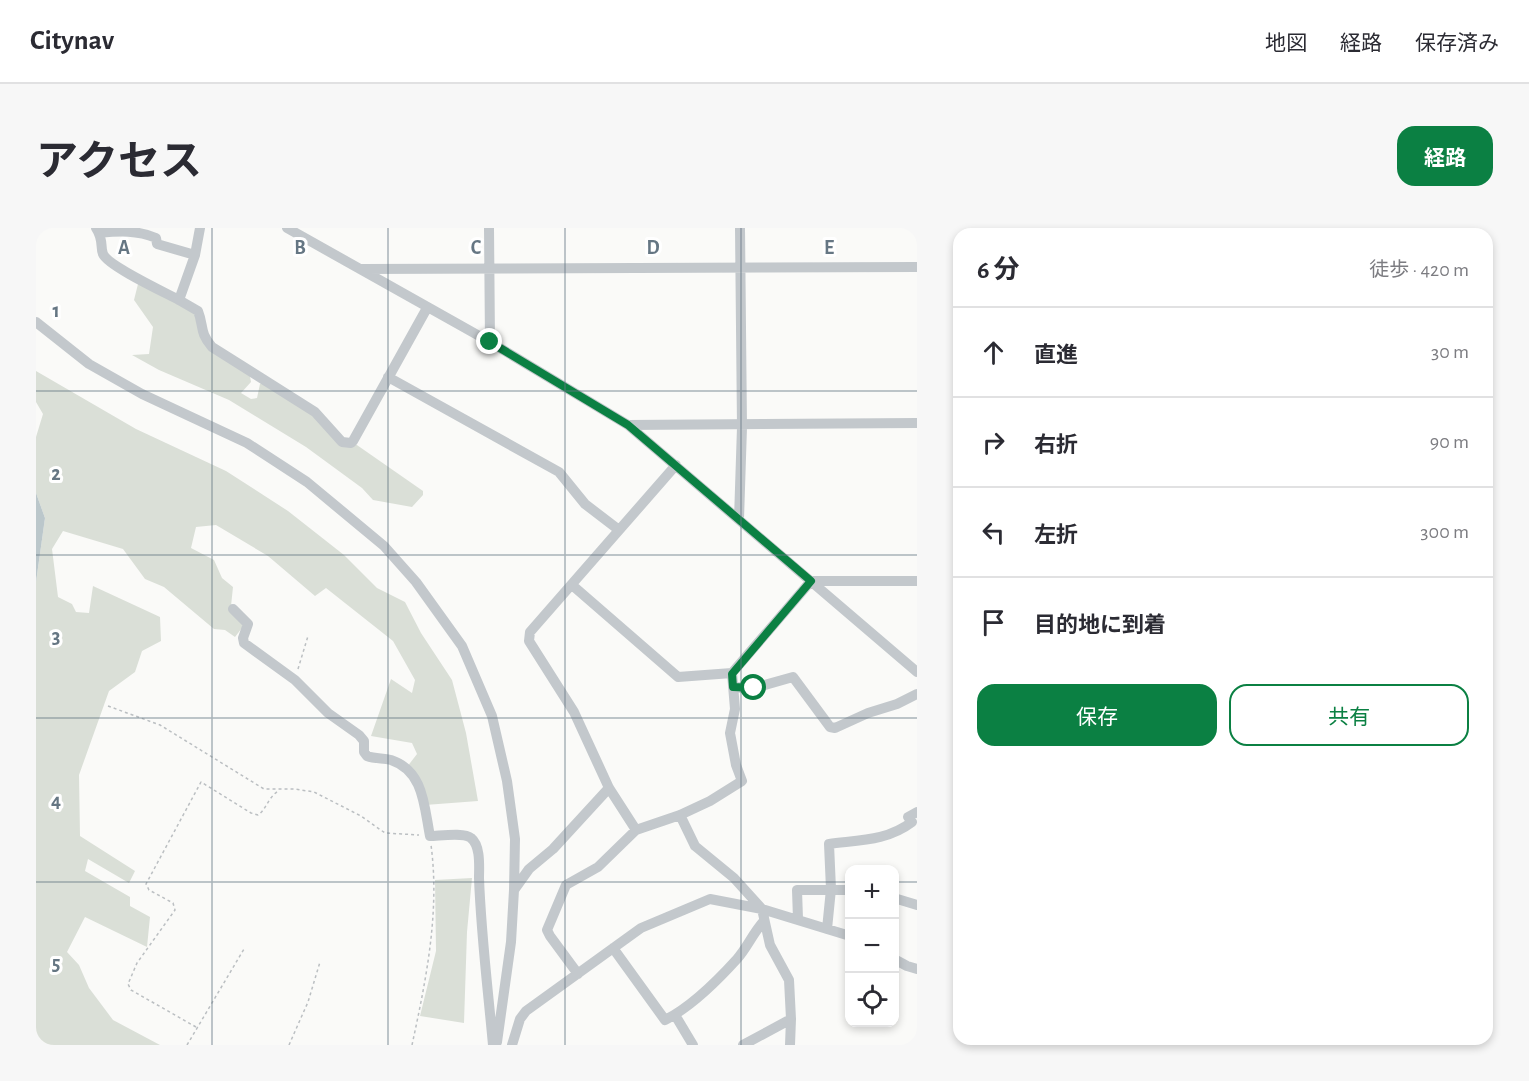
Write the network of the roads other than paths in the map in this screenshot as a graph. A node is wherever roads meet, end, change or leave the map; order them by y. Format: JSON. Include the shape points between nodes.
{"nodes":[{"id":1,"x":200,"y":228,"type":"edge"},
{"id":2,"x":287,"y":228,"type":"edge"},
{"id":3,"x":489,"y":228,"type":"edge"},
{"id":4,"x":740,"y":228,"type":"edge"},
{"id":5,"x":98,"y":230,"type":"edge"},
{"id":6,"x":195,"y":255,"type":"junction"},
{"id":7,"x":917,"y":267,"type":"edge"},
{"id":8,"x":740,"y":268,"type":"junction"},
{"id":9,"x":362,"y":269,"type":"junction"},
{"id":10,"x":489,"y":269,"type":"junction"},
{"id":11,"x":179,"y":300,"type":"junction"},
{"id":12,"x":428,"y":308,"type":"junction"},
{"id":13,"x":36,"y":322,"type":"edge"},
{"id":14,"x":490,"y":342,"type":"junction"},
{"id":15,"x":388,"y":377,"type":"junction"},
{"id":16,"x":917,"y":423,"type":"edge"},
{"id":17,"x":742,"y":424,"type":"junction"},
{"id":18,"x":628,"y":425,"type":"junction"},
{"id":19,"x":676,"y":465,"type":"junction"},
{"id":20,"x":739,"y":519,"type":"junction"},
{"id":21,"x":619,"y":530,"type":"junction"},
{"id":22,"x":811,"y":581,"type":"junction"},
{"id":23,"x":917,"y":581,"type":"edge"},
{"id":24,"x":572,"y":585,"type":"junction"},
{"id":25,"x":233,"y":609,"type":"dead end"},
{"id":26,"x":917,"y":672,"type":"edge"},
{"id":27,"x":732,"y":674,"type":"junction"},
{"id":28,"x":733,"y":687,"type":"junction"},
{"id":29,"x":917,"y":694,"type":"edge"},
{"id":30,"x":609,"y":788,"type":"junction"},
{"id":31,"x":917,"y":812,"type":"edge"},
{"id":32,"x":680,"y":815,"type":"junction"},
{"id":33,"x":636,"y":830,"type":"junction"},
{"id":34,"x":831,"y":889,"type":"junction"},
{"id":35,"x":514,"y":890,"type":"junction"},
{"id":36,"x":845,"y":890,"type":"edge"},
{"id":37,"x":899,"y":900,"type":"edge"},
{"id":38,"x":917,"y":905,"type":"edge"},
{"id":39,"x":762,"y":909,"type":"junction"},
{"id":40,"x":798,"y":919,"type":"junction"},
{"id":41,"x":764,"y":921,"type":"junction"},
{"id":42,"x":827,"y":929,"type":"junction"},
{"id":43,"x":845,"y":935,"type":"edge"},
{"id":44,"x":613,"y":948,"type":"junction"},
{"id":45,"x":899,"y":962,"type":"edge"},
{"id":46,"x":917,"y":969,"type":"edge"},
{"id":47,"x":578,"y":974,"type":"junction"},
{"id":48,"x":675,"y":1015,"type":"junction"},
{"id":49,"x":791,"y":1019,"type":"junction"},
{"id":50,"x":495,"y":1045,"type":"edge"},
{"id":51,"x":512,"y":1045,"type":"edge"},
{"id":52,"x":693,"y":1045,"type":"edge"},
{"id":53,"x":743,"y":1045,"type":"edge"},
{"id":54,"x":790,"y":1045,"type":"edge"}],
"edges":[{"from":1,"to":6,"type":"street"},
{"from":2,"to":9,"type":"street"},
{"from":3,"to":10,"type":"street"},
{"from":4,"to":8,"type":"street"},
{"from":5,"to":6,"type":"street","via":[[143,232],[156,238],[157,244]]},
{"from":5,"to":11,"type":"street","via":[[104,256]]},
{"from":6,"to":11,"type":"street"},
{"from":7,"to":8,"type":"street"},
{"from":8,"to":10,"type":"street"},
{"from":8,"to":17,"type":"street"},
{"from":9,"to":10,"type":"street"},
{"from":9,"to":12,"type":"street"},
{"from":10,"to":14,"type":"street"},
{"from":11,"to":15,"type":"street","via":[[198,310],[202,332],[212,347],[315,412],[345,444],[353,441]]},
{"from":12,"to":14,"type":"street"},
{"from":12,"to":15,"type":"street"},
{"from":13,"to":35,"type":"street","via":[[89,364],[248,444],[307,482],[384,546],[416,582],[462,646],[492,716],[515,839]]},
{"from":14,"to":18,"type":"street"},
{"from":15,"to":21,"type":"street","via":[[559,472],[585,504]]},
{"from":16,"to":17,"type":"street"},
{"from":17,"to":18,"type":"street"},
{"from":17,"to":20,"type":"street"},
{"from":18,"to":19,"type":"street"},
{"from":19,"to":20,"type":"street"},
{"from":19,"to":21,"type":"street"},
{"from":20,"to":22,"type":"street"},
{"from":21,"to":24,"type":"street"},
{"from":22,"to":23,"type":"street"},
{"from":22,"to":26,"type":"street"},
{"from":22,"to":27,"type":"street"},
{"from":24,"to":27,"type":"street","via":[[678,676]]},
{"from":24,"to":30,"type":"street","via":[[530,632],[529,641],[574,712]]},
{"from":25,"to":50,"type":"street","via":[[248,624],[244,643],[359,735],[367,756],[389,760],[413,773],[419,783],[430,836],[464,835],[477,846]]},
{"from":27,"to":28,"type":"street"},
{"from":28,"to":29,"type":"street","via":[[754,688],[793,677],[830,727],[835,728]]},
{"from":28,"to":32,"type":"street","via":[[735,709],[730,733],[742,781]]},
{"from":30,"to":33,"type":"street"},
{"from":30,"to":35,"type":"street","via":[[529,869]]},
{"from":31,"to":34,"type":"street","via":[[908,817],[912,822],[899,832],[883,838],[829,844]]},
{"from":32,"to":33,"type":"street"},
{"from":32,"to":39,"type":"street","via":[[695,846],[734,878]]},
{"from":33,"to":47,"type":"street","via":[[598,867],[566,885],[547,930]]},
{"from":34,"to":36,"type":"street"},
{"from":34,"to":40,"type":"street","via":[[796,890]]},
{"from":34,"to":42,"type":"street"},
{"from":35,"to":50,"type":"street","via":[[511,942]]},
{"from":37,"to":38,"type":"street"},
{"from":39,"to":40,"type":"street"},
{"from":39,"to":41,"type":"street"},
{"from":39,"to":44,"type":"street","via":[[710,899],[641,928]]},
{"from":40,"to":42,"type":"street"},
{"from":41,"to":48,"type":"street","via":[[739,958]]},
{"from":41,"to":49,"type":"street","via":[[770,945],[789,980]]},
{"from":42,"to":43,"type":"street"},
{"from":44,"to":47,"type":"street"},
{"from":44,"to":48,"type":"street","via":[[665,1020]]},
{"from":45,"to":46,"type":"street"},
{"from":47,"to":51,"type":"street","via":[[526,1011]]},
{"from":48,"to":52,"type":"street"},
{"from":49,"to":53,"type":"street"},
{"from":49,"to":54,"type":"street"}]}
